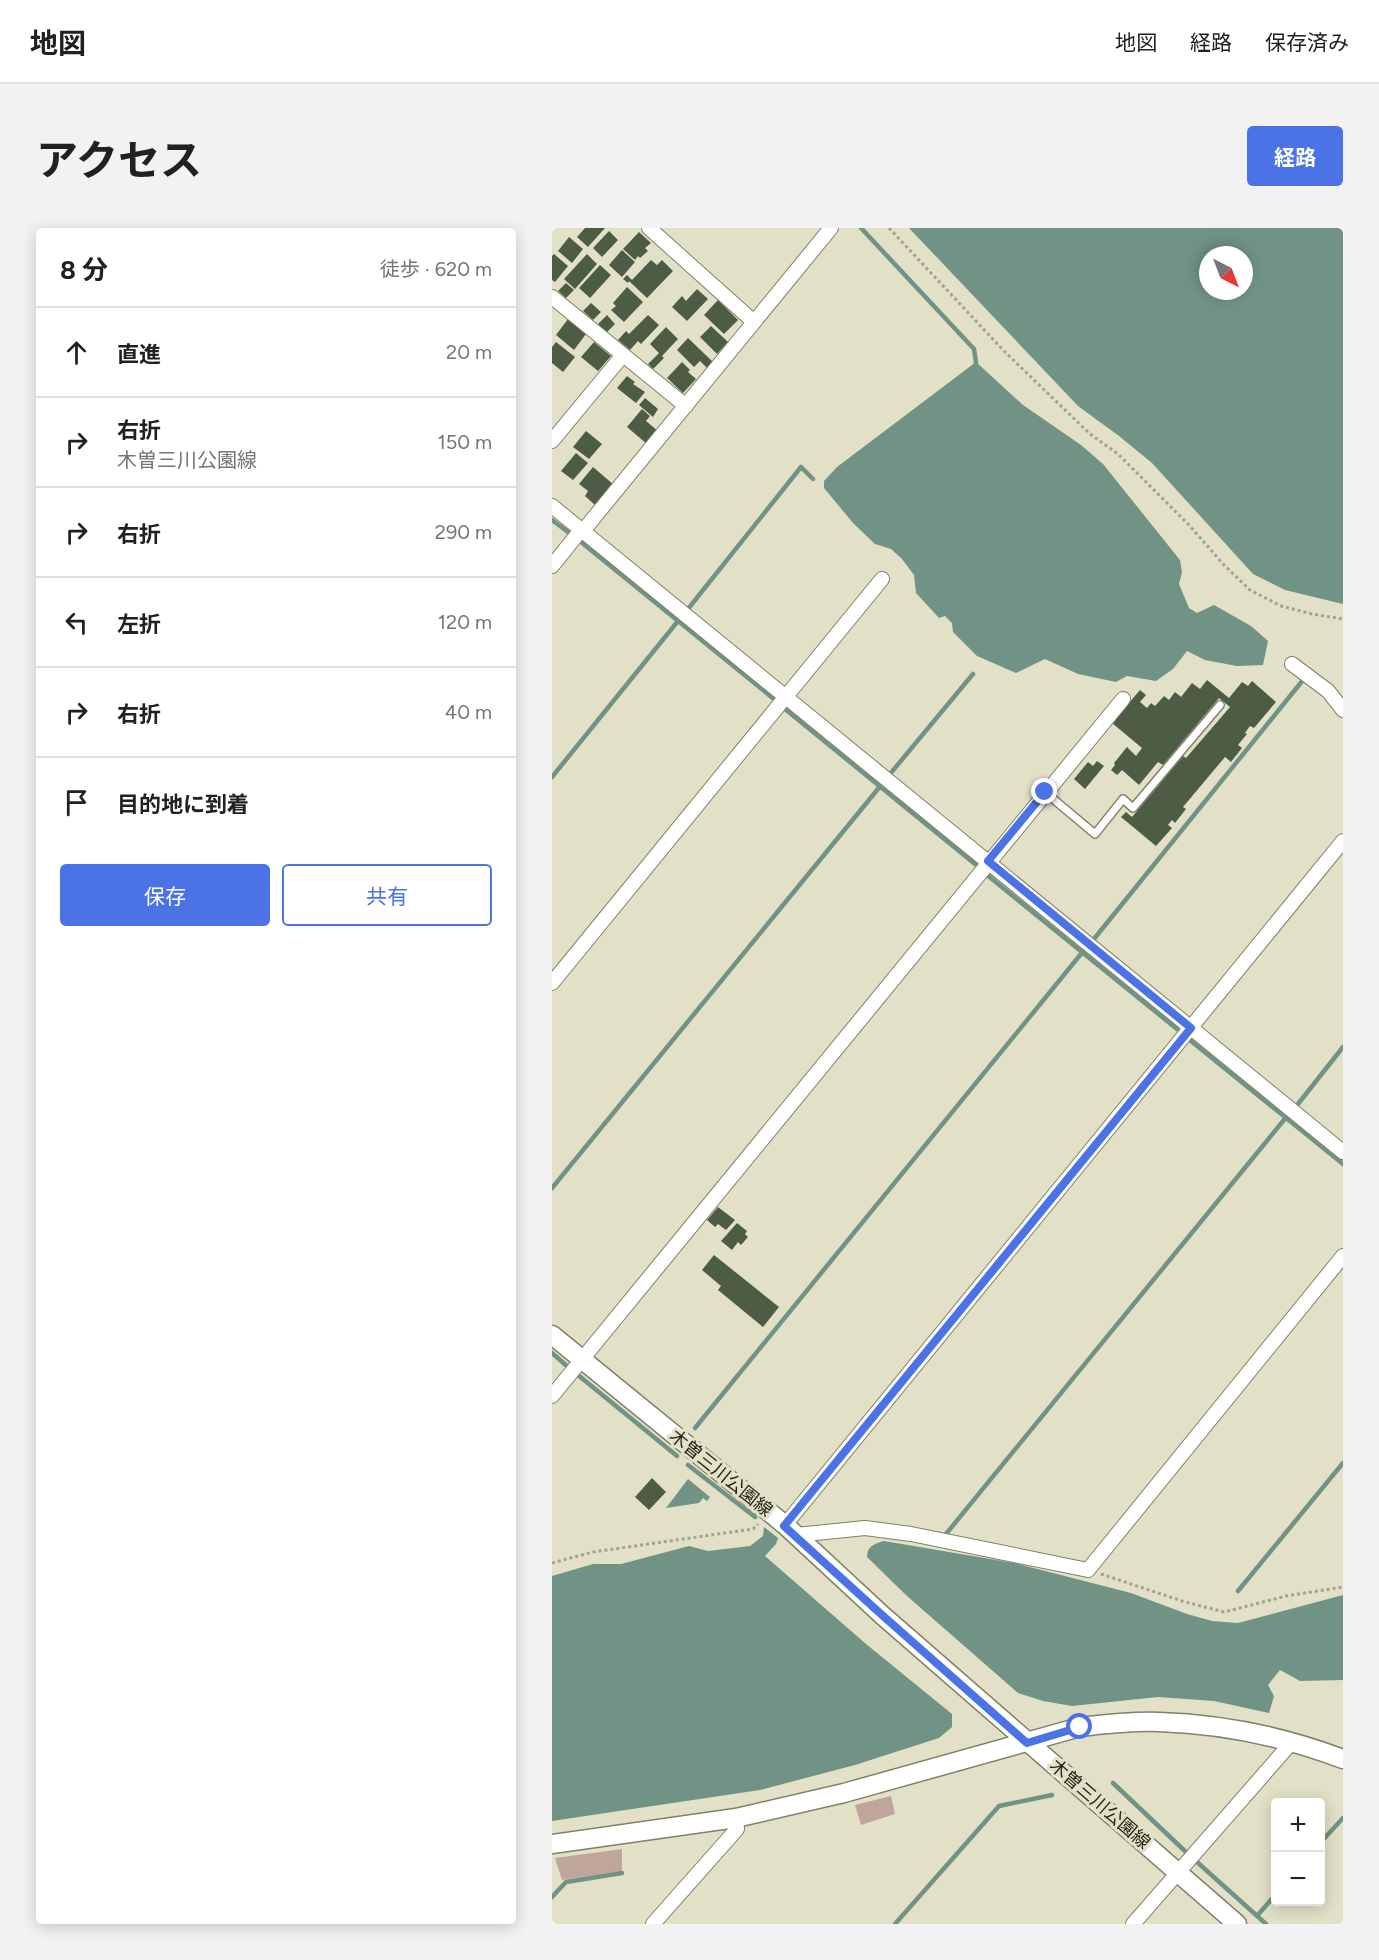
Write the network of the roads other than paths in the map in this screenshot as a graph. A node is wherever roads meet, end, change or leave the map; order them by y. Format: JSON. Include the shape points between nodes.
{"nodes":[{"id":1,"x":649,"y":228,"type":"edge"},
{"id":2,"x":831,"y":228,"type":"edge"},
{"id":3,"x":555,"y":305,"type":"edge"},
{"id":4,"x":754,"y":322,"type":"junction"},
{"id":5,"x":623,"y":354,"type":"junction"},
{"id":6,"x":686,"y":406,"type":"junction"},
{"id":7,"x":552,"y":441,"type":"edge"},
{"id":8,"x":552,"y":506,"type":"edge"},
{"id":9,"x":582,"y":530,"type":"junction"},
{"id":10,"x":552,"y":566,"type":"edge"},
{"id":11,"x":882,"y":579,"type":"dead end"},
{"id":12,"x":1292,"y":664,"type":"dead end"},
{"id":13,"x":785,"y":696,"type":"junction"},
{"id":14,"x":1123,"y":699,"type":"dead end"},
{"id":15,"x":1220,"y":705,"type":"dead end"},
{"id":16,"x":1343,"y":710,"type":"edge"},
{"id":17,"x":1045,"y":792,"type":"junction"},
{"id":18,"x":1343,"y":841,"type":"edge"},
{"id":19,"x":988,"y":861,"type":"junction"},
{"id":20,"x":552,"y":983,"type":"edge"},
{"id":21,"x":1191,"y":1028,"type":"junction"},
{"id":22,"x":1343,"y":1152,"type":"edge"},
{"id":23,"x":1343,"y":1256,"type":"edge"},
{"id":24,"x":552,"y":1335,"type":"edge"},
{"id":25,"x":582,"y":1360,"type":"junction"},
{"id":26,"x":552,"y":1396,"type":"edge"},
{"id":27,"x":790,"y":1530,"type":"junction"},
{"id":28,"x":1292,"y":1742,"type":"junction"},
{"id":29,"x":1027,"y":1743,"type":"junction"},
{"id":30,"x":1343,"y":1759,"type":"edge"},
{"id":31,"x":736,"y":1818,"type":"junction"},
{"id":32,"x":552,"y":1844,"type":"edge"},
{"id":33,"x":1178,"y":1872,"type":"junction"},
{"id":34,"x":653,"y":1924,"type":"edge"},
{"id":35,"x":1133,"y":1924,"type":"edge"},
{"id":36,"x":1237,"y":1924,"type":"edge"}],
"edges":[{"from":1,"to":4,"type":"street"},
{"from":2,"to":4,"type":"street"},
{"from":3,"to":5,"type":"street"},
{"from":4,"to":6,"type":"street"},
{"from":5,"to":6,"type":"street"},
{"from":5,"to":7,"type":"street"},
{"from":6,"to":9,"type":"street"},
{"from":8,"to":9,"type":"street"},
{"from":9,"to":10,"type":"street"},
{"from":9,"to":13,"type":"street"},
{"from":11,"to":13,"type":"street"},
{"from":12,"to":16,"type":"street","via":[[1328,691]]},
{"from":13,"to":19,"type":"street"},
{"from":13,"to":20,"type":"street"},
{"from":14,"to":17,"type":"street"},
{"from":15,"to":17,"type":"lane","via":[[1133,808],[1124,800],[1095,834]]},
{"from":17,"to":19,"type":"street"},
{"from":18,"to":21,"type":"street"},
{"from":19,"to":21,"type":"street"},
{"from":19,"to":25,"type":"street"},
{"from":21,"to":22,"type":"street"},
{"from":21,"to":27,"type":"street"},
{"from":23,"to":27,"type":"street","via":[[1088,1569],[866,1528]]},
{"from":24,"to":25,"type":"main road","name":"木曽三川公園線"},
{"from":25,"to":26,"type":"street"},
{"from":25,"to":27,"type":"main road","name":"木曽三川公園線"},
{"from":27,"to":29,"type":"main road","name":"木曽三川公園線"},
{"from":28,"to":29,"type":"main road","via":[[1240,1731],[1159,1722],[1080,1727]]},
{"from":28,"to":30,"type":"main road"},
{"from":28,"to":33,"type":"street"},
{"from":29,"to":31,"type":"main road"},
{"from":29,"to":33,"type":"main road","name":"木曽三川公園線"},
{"from":31,"to":32,"type":"main road"},
{"from":31,"to":34,"type":"street","via":[[737,1829]]},
{"from":33,"to":35,"type":"street"},
{"from":33,"to":36,"type":"main road","name":"木曽三川公園線"}]}
